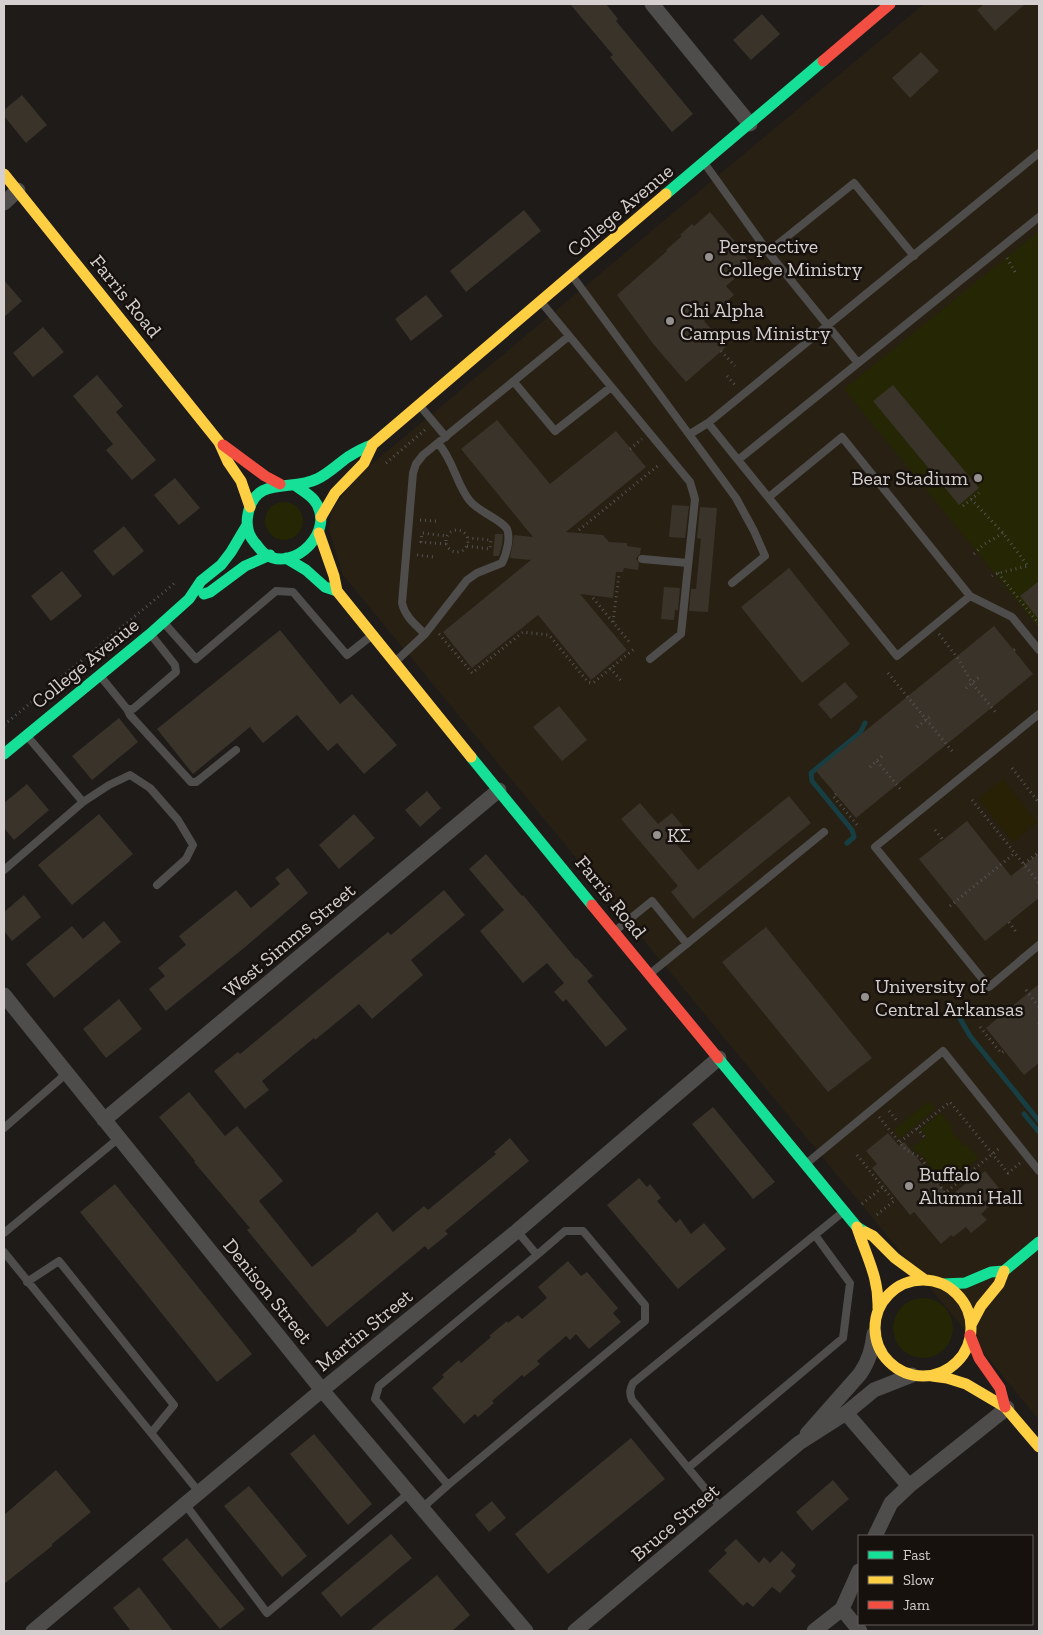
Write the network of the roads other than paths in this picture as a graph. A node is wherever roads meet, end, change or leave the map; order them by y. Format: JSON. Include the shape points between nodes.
{"nodes":[{"id":1,"x":652,"y":4,"type":"edge"},
{"id":2,"x":890,"y":4,"type":"edge"},
{"id":3,"x":750,"y":124,"type":"junction"},
{"id":4,"x":1039,"y":154,"type":"edge"},
{"id":5,"x":704,"y":163,"type":"junction"},
{"id":6,"x":4,"y":174,"type":"edge"},
{"id":7,"x":18,"y":190,"type":"junction"},
{"id":8,"x":4,"y":203,"type":"edge"},
{"id":9,"x":1039,"y":217,"type":"edge"},
{"id":10,"x":768,"y":252,"type":"junction"},
{"id":11,"x":914,"y":256,"type":"junction"},
{"id":12,"x":572,"y":276,"type":"junction"},
{"id":13,"x":541,"y":302,"type":"junction"},
{"id":14,"x":828,"y":327,"type":"junction"},
{"id":15,"x":569,"y":336,"type":"junction"},
{"id":16,"x":858,"y":363,"type":"junction"},
{"id":17,"x":514,"y":382,"type":"junction"},
{"id":18,"x":611,"y":387,"type":"junction"},
{"id":19,"x":419,"y":405,"type":"junction"},
{"id":20,"x":708,"y":423,"type":"junction"},
{"id":21,"x":690,"y":434,"type":"junction"},
{"id":22,"x":446,"y":437,"type":"junction"},
{"id":23,"x":219,"y":442,"type":"junction"},
{"id":24,"x":438,"y":443,"type":"junction"},
{"id":25,"x":373,"y":444,"type":"junction"},
{"id":26,"x":738,"y":460,"type":"junction"},
{"id":27,"x":280,"y":484,"type":"junction"},
{"id":28,"x":296,"y":486,"type":"junction"},
{"id":29,"x":768,"y":497,"type":"junction"},
{"id":30,"x":250,"y":507,"type":"junction"},
{"id":31,"x":321,"y":517,"type":"junction"},
{"id":32,"x":247,"y":525,"type":"junction"},
{"id":33,"x":319,"y":533,"type":"junction"},
{"id":34,"x":270,"y":555,"type":"junction"},
{"id":35,"x":286,"y":558,"type":"junction"},
{"id":36,"x":642,"y":559,"type":"dead end"},
{"id":37,"x":688,"y":563,"type":"junction"},
{"id":38,"x":732,"y":583,"type":"dead end"},
{"id":39,"x":337,"y":591,"type":"junction"},
{"id":40,"x":970,"y":596,"type":"junction"},
{"id":41,"x":189,"y":599,"type":"junction"},
{"id":42,"x":164,"y":622,"type":"junction"},
{"id":43,"x":150,"y":634,"type":"junction"},
{"id":44,"x":425,"y":634,"type":"junction"},
{"id":45,"x":372,"y":635,"type":"junction"},
{"id":46,"x":1039,"y":650,"type":"edge"},
{"id":47,"x":650,"y":659,"type":"dead end"},
{"id":48,"x":394,"y":663,"type":"junction"},
{"id":49,"x":99,"y":676,"type":"junction"},
{"id":50,"x":127,"y":709,"type":"junction"},
{"id":51,"x":1039,"y":714,"type":"edge"},
{"id":52,"x":27,"y":735,"type":"junction"},
{"id":53,"x":236,"y":750,"type":"dead end"},
{"id":54,"x":4,"y":754,"type":"edge"},
{"id":55,"x":499,"y":790,"type":"junction"},
{"id":56,"x":84,"y":802,"type":"junction"},
{"id":57,"x":824,"y":832,"type":"dead end"},
{"id":58,"x":4,"y":870,"type":"edge"},
{"id":59,"x":157,"y":885,"type":"dead end"},
{"id":60,"x":615,"y":931,"type":"junction"},
{"id":61,"x":688,"y":944,"type":"junction"},
{"id":62,"x":1039,"y":945,"type":"edge"},
{"id":63,"x":650,"y":974,"type":"junction"},
{"id":64,"x":4,"y":995,"type":"edge"},
{"id":65,"x":719,"y":1058,"type":"junction"},
{"id":66,"x":66,"y":1073,"type":"junction"},
{"id":67,"x":104,"y":1120,"type":"junction"},
{"id":68,"x":4,"y":1128,"type":"edge"},
{"id":69,"x":119,"y":1138,"type":"junction"},
{"id":70,"x":805,"y":1164,"type":"junction"},
{"id":71,"x":1039,"y":1171,"type":"edge"},
{"id":72,"x":844,"y":1211,"type":"junction"},
{"id":73,"x":857,"y":1227,"type":"junction"},
{"id":74,"x":517,"y":1231,"type":"junction"},
{"id":75,"x":4,"y":1233,"type":"edge"},
{"id":76,"x":815,"y":1236,"type":"junction"},
{"id":77,"x":1039,"y":1242,"type":"edge"},
{"id":78,"x":4,"y":1252,"type":"edge"},
{"id":79,"x":537,"y":1255,"type":"junction"},
{"id":80,"x":1004,"y":1270,"type":"junction"},
{"id":81,"x":925,"y":1280,"type":"junction"},
{"id":82,"x":27,"y":1282,"type":"junction"},
{"id":83,"x":943,"y":1284,"type":"junction"},
{"id":84,"x":878,"y":1308,"type":"junction"},
{"id":85,"x":971,"y":1330,"type":"junction"},
{"id":86,"x":874,"y":1334,"type":"junction"},
{"id":87,"x":912,"y":1376,"type":"junction"},
{"id":88,"x":932,"y":1376,"type":"junction"},
{"id":89,"x":322,"y":1390,"type":"junction"},
{"id":90,"x":1006,"y":1408,"type":"junction"},
{"id":91,"x":846,"y":1413,"type":"junction"},
{"id":92,"x":152,"y":1432,"type":"junction"},
{"id":93,"x":799,"y":1443,"type":"junction"},
{"id":94,"x":1039,"y":1447,"type":"edge"},
{"id":95,"x":688,"y":1468,"type":"junction"},
{"id":96,"x":448,"y":1485,"type":"junction"},
{"id":97,"x":909,"y":1486,"type":"junction"},
{"id":98,"x":199,"y":1492,"type":"junction"},
{"id":99,"x":409,"y":1493,"type":"junction"},
{"id":100,"x":185,"y":1504,"type":"junction"},
{"id":101,"x":422,"y":1508,"type":"junction"},
{"id":102,"x":722,"y":1509,"type":"junction"},
{"id":103,"x":875,"y":1535,"type":"edge"},
{"id":104,"x":858,"y":1574,"type":"edge"},
{"id":105,"x":842,"y":1609,"type":"junction"},
{"id":106,"x":33,"y":1631,"type":"edge"},
{"id":107,"x":526,"y":1631,"type":"edge"},
{"id":108,"x":576,"y":1631,"type":"edge"},
{"id":109,"x":814,"y":1631,"type":"edge"},
{"id":110,"x":860,"y":1631,"type":"edge"}],
"edges":[{"from":1,"to":3,"type":"street"},
{"from":2,"to":3,"type":"street","name":"College Avenue"},
{"from":3,"to":5,"type":"street","name":"College Avenue"},
{"from":4,"to":11,"type":"lane"},
{"from":5,"to":10,"type":"lane"},
{"from":5,"to":12,"type":"street","name":"College Avenue"},
{"from":6,"to":7,"type":"street","name":"Farris Road"},
{"from":7,"to":8,"type":"street"},
{"from":7,"to":23,"type":"street","name":"Farris Road"},
{"from":9,"to":16,"type":"lane"},
{"from":10,"to":11,"type":"lane","via":[[854,182]]},
{"from":10,"to":14,"type":"lane"},
{"from":11,"to":14,"type":"lane"},
{"from":12,"to":13,"type":"street","name":"College Avenue"},
{"from":12,"to":21,"type":"lane"},
{"from":13,"to":15,"type":"lane"},
{"from":13,"to":19,"type":"street","name":"College Avenue"},
{"from":14,"to":16,"type":"lane"},
{"from":14,"to":20,"type":"lane"},
{"from":15,"to":17,"type":"lane"},
{"from":15,"to":18,"type":"lane"},
{"from":16,"to":26,"type":"lane"},
{"from":17,"to":18,"type":"lane","via":[[555,431]]},
{"from":17,"to":22,"type":"lane"},
{"from":18,"to":37,"type":"lane","via":[[690,482],[695,499]]},
{"from":19,"to":22,"type":"lane"},
{"from":19,"to":25,"type":"street","name":"College Avenue"},
{"from":20,"to":21,"type":"lane"},
{"from":20,"to":26,"type":"lane"},
{"from":21,"to":38,"type":"lane","via":[[736,498],[765,556]]},
{"from":22,"to":24,"type":"lane"},
{"from":23,"to":27,"type":"street","name":"Farris Road"},
{"from":23,"to":30,"type":"street","name":"Farris Road","via":[[241,481]]},
{"from":24,"to":44,"type":"lane","via":[[416,464],[413,474],[402,603],[408,617]]},
{"from":24,"to":44,"type":"lane","via":[[446,452],[469,499],[482,512],[502,523],[508,533],[506,556],[502,563],[467,580]]},
{"from":25,"to":28,"type":"street","name":"College Avenue","via":[[352,454],[326,474]]},
{"from":25,"to":31,"type":"street","name":"College Avenue","via":[[364,463],[335,493]]},
{"from":26,"to":29,"type":"lane"},
{"from":27,"to":28,"type":"street"},
{"from":27,"to":30,"type":"street","via":[[265,489]]},
{"from":28,"to":31,"type":"street","via":[[313,498]]},
{"from":29,"to":40,"type":"lane","via":[[897,656]]},
{"from":29,"to":40,"type":"lane","via":[[842,437]]},
{"from":30,"to":32,"type":"street"},
{"from":31,"to":33,"type":"street"},
{"from":32,"to":34,"type":"street","via":[[255,544]]},
{"from":32,"to":41,"type":"street","name":"College Avenue","via":[[231,552],[201,581]]},
{"from":33,"to":35,"type":"street","via":[[303,553]]},
{"from":33,"to":39,"type":"street","name":"Farris Road","via":[[336,579]]},
{"from":34,"to":35,"type":"street"},
{"from":34,"to":41,"type":"street","name":"College Avenue","via":[[242,567],[210,592]]},
{"from":35,"to":39,"type":"street","name":"Farris Road","via":[[325,587]]},
{"from":36,"to":37,"type":"lane"},
{"from":37,"to":47,"type":"lane","via":[[681,634]]},
{"from":39,"to":45,"type":"street","name":"Farris Road"},
{"from":40,"to":46,"type":"lane","via":[[1012,618]]},
{"from":41,"to":42,"type":"street","name":"College Avenue"},
{"from":42,"to":43,"type":"street","name":"College Avenue"},
{"from":42,"to":45,"type":"lane","via":[[196,659],[276,591],[293,592],[347,655]]},
{"from":43,"to":49,"type":"street","name":"College Avenue"},
{"from":43,"to":50,"type":"lane","via":[[175,665],[176,672],[133,709]]},
{"from":44,"to":48,"type":"lane"},
{"from":45,"to":48,"type":"street","name":"Farris Road"},
{"from":48,"to":55,"type":"street","name":"Farris Road"},
{"from":49,"to":50,"type":"lane"},
{"from":49,"to":52,"type":"street","name":"College Avenue"},
{"from":50,"to":53,"type":"lane","via":[[191,782],[196,782]]},
{"from":51,"to":62,"type":"lane","via":[[875,847],[989,987]]},
{"from":52,"to":54,"type":"street","name":"College Avenue"},
{"from":52,"to":56,"type":"lane"},
{"from":55,"to":60,"type":"street","name":"Farris Road"},
{"from":55,"to":67,"type":"street","name":"West Simms Street"},
{"from":56,"to":58,"type":"lane"},
{"from":56,"to":59,"type":"lane","via":[[108,785],[130,776],[156,794],[178,820],[193,845],[186,859]]},
{"from":57,"to":61,"type":"lane"},
{"from":60,"to":61,"type":"lane","via":[[652,901]]},
{"from":60,"to":63,"type":"street","name":"Farris Road"},
{"from":61,"to":63,"type":"lane"},
{"from":63,"to":65,"type":"street","name":"Farris Road"},
{"from":64,"to":66,"type":"street","name":"Denison Street"},
{"from":65,"to":70,"type":"street","name":"Farris Road"},
{"from":65,"to":74,"type":"street","name":"Martin Street"},
{"from":66,"to":67,"type":"street","name":"Denison Street"},
{"from":66,"to":68,"type":"lane"},
{"from":67,"to":69,"type":"street","name":"Denison Street"},
{"from":69,"to":75,"type":"lane"},
{"from":69,"to":89,"type":"street","name":"Denison Street"},
{"from":70,"to":71,"type":"lane","via":[[942,1052]]},
{"from":70,"to":72,"type":"street","name":"Farris Road"},
{"from":72,"to":73,"type":"street","name":"Farris Road"},
{"from":72,"to":76,"type":"lane"},
{"from":73,"to":81,"type":"street","name":"Farris Road","via":[[873,1236],[895,1258]]},
{"from":73,"to":84,"type":"street","name":"Farris Road","via":[[878,1282]]},
{"from":74,"to":79,"type":"lane"},
{"from":74,"to":89,"type":"street","name":"Martin Street"},
{"from":76,"to":95,"type":"lane","via":[[850,1283],[843,1338]]},
{"from":76,"to":95,"type":"lane","via":[[633,1383],[632,1400]]},
{"from":77,"to":80,"type":"street"},
{"from":78,"to":82,"type":"lane"},
{"from":79,"to":96,"type":"lane","via":[[380,1386],[375,1399]]},
{"from":79,"to":96,"type":"lane","via":[[565,1232],[583,1231],[645,1305],[645,1321]]},
{"from":80,"to":83,"type":"street","via":[[964,1283]]},
{"from":80,"to":85,"type":"street","via":[[1001,1283],[985,1300]]},
{"from":81,"to":83,"type":"street"},
{"from":81,"to":84,"type":"street","via":[[906,1282]]},
{"from":82,"to":92,"type":"lane"},
{"from":82,"to":92,"type":"lane","via":[[59,1261],[174,1405]]},
{"from":83,"to":85,"type":"street","via":[[966,1305]]},
{"from":84,"to":86,"type":"street"},
{"from":85,"to":88,"type":"street","via":[[968,1345],[958,1362]]},
{"from":85,"to":90,"type":"street","via":[[979,1358],[1000,1388]]},
{"from":86,"to":87,"type":"street","via":[[886,1361]]},
{"from":86,"to":93,"type":"street","name":"Bruce Street","via":[[872,1349],[860,1374]]},
{"from":87,"to":88,"type":"street"},
{"from":87,"to":91,"type":"street","name":"Bruce Street","via":[[874,1390]]},
{"from":88,"to":90,"type":"street","via":[[966,1384]]},
{"from":89,"to":98,"type":"street","name":"Martin Street"},
{"from":89,"to":99,"type":"street","name":"Denison Street"},
{"from":90,"to":94,"type":"street"},
{"from":90,"to":97,"type":"street"},
{"from":91,"to":93,"type":"street","name":"Bruce Street"},
{"from":91,"to":97,"type":"street"},
{"from":92,"to":98,"type":"lane"},
{"from":93,"to":102,"type":"street","name":"Bruce Street"},
{"from":95,"to":102,"type":"lane"},
{"from":96,"to":101,"type":"lane"},
{"from":97,"to":103,"type":"street","via":[[891,1503]]},
{"from":98,"to":100,"type":"street","name":"Martin Street"},
{"from":99,"to":100,"type":"lane","via":[[267,1613]]},
{"from":99,"to":101,"type":"street","name":"Denison Street"},
{"from":100,"to":106,"type":"street","name":"Martin Street"},
{"from":101,"to":107,"type":"street","name":"Denison Street"},
{"from":102,"to":108,"type":"street","name":"Bruce Street"},
{"from":104,"to":105,"type":"street"},
{"from":105,"to":109,"type":"street"},
{"from":105,"to":110,"type":"street"}]}
